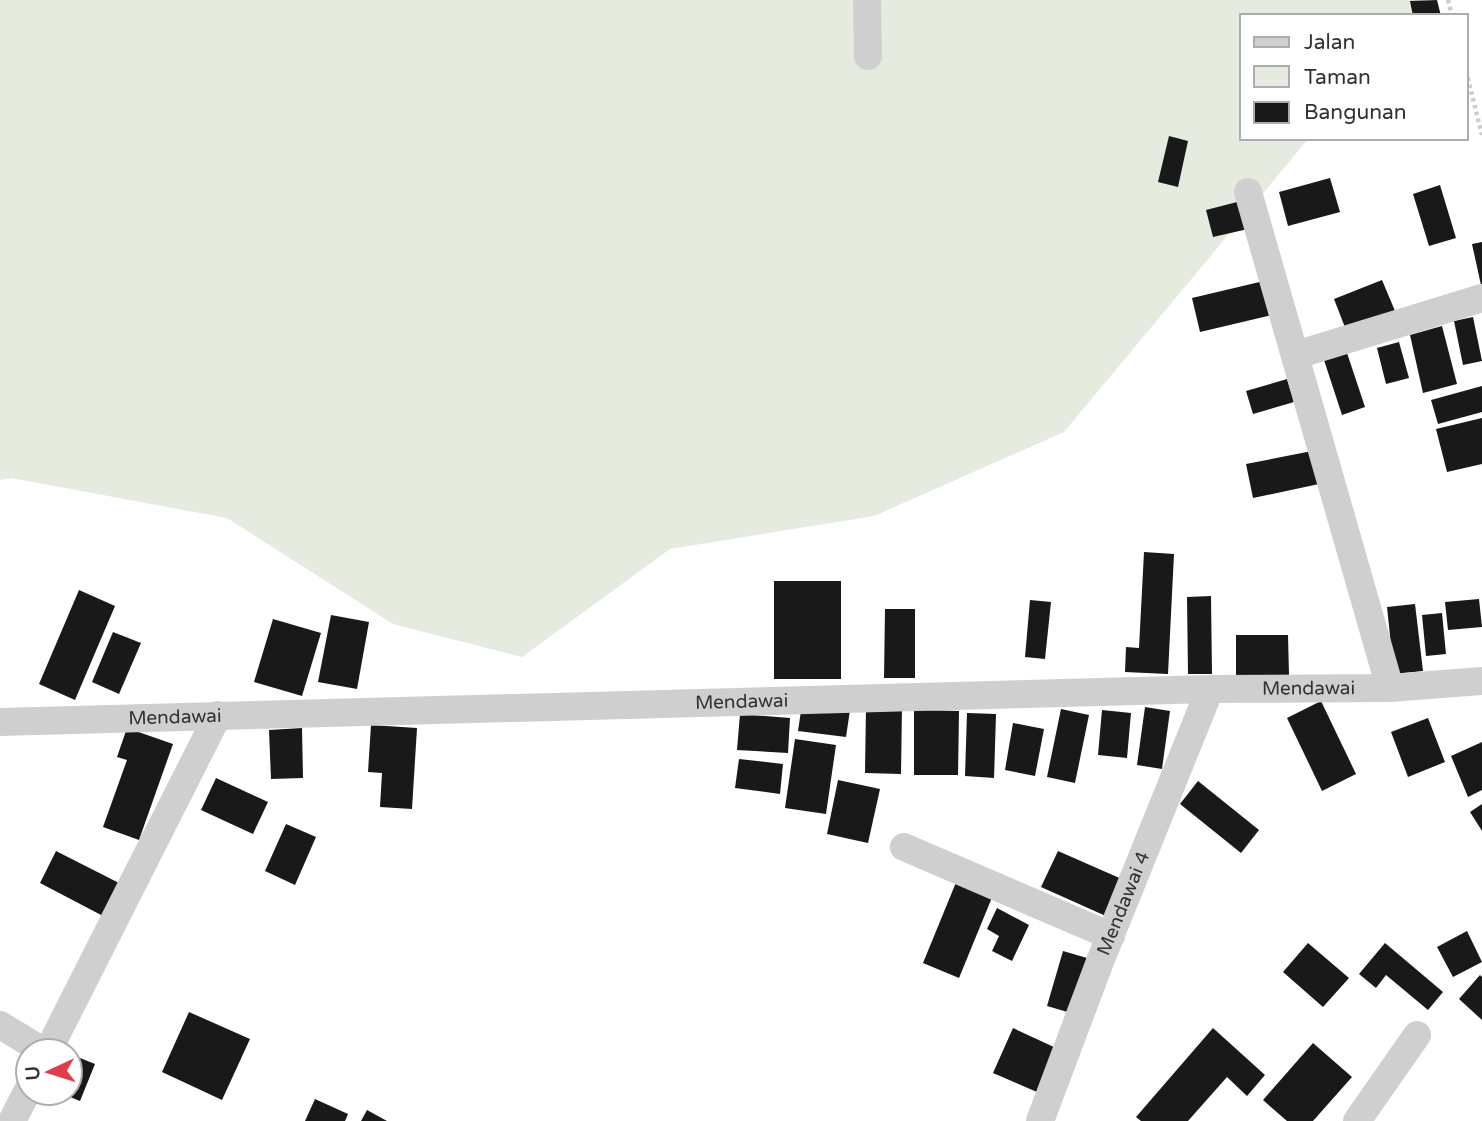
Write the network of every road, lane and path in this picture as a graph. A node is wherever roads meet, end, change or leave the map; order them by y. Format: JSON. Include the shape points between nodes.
{"nodes":[{"id":1,"x":867,"y":0,"type":"edge"},
{"id":2,"x":868,"y":56,"type":"dead end"},
{"id":3,"x":1468,"y":79,"type":"edge"},
{"id":4,"x":1482,"y":135,"type":"edge"},
{"id":5,"x":1248,"y":192,"type":"dead end"},
{"id":6,"x":1482,"y":299,"type":"edge"},
{"id":7,"x":1296,"y":355,"type":"junction"},
{"id":8,"x":1482,"y":681,"type":"edge"},
{"id":9,"x":1390,"y":688,"type":"junction"},
{"id":10,"x":1210,"y":689,"type":"junction"},
{"id":11,"x":218,"y":715,"type":"junction"},
{"id":12,"x":0,"y":722,"type":"edge"},
{"id":13,"x":904,"y":848,"type":"dead end"},
{"id":14,"x":1111,"y":936,"type":"junction"},
{"id":15,"x":0,"y":1025,"type":"edge"},
{"id":16,"x":1417,"y":1035,"type":"dead end"},
{"id":17,"x":21,"y":1037,"type":"edge"},
{"id":18,"x":52,"y":1037,"type":"edge"},
{"id":19,"x":1040,"y":1121,"type":"edge"},
{"id":20,"x":1357,"y":1121,"type":"edge"}],
"edges":[{"from":1,"to":2,"type":"street"},
{"from":3,"to":4,"type":"path"},
{"from":5,"to":7,"type":"street"},
{"from":6,"to":7,"type":"street"},
{"from":7,"to":9,"type":"street"},
{"from":8,"to":9,"type":"street","name":"Mendawai"},
{"from":9,"to":10,"type":"street","name":"Mendawai"},
{"from":10,"to":11,"type":"street","name":"Mendawai"},
{"from":10,"to":14,"type":"street","name":"Mendawai 4"},
{"from":11,"to":12,"type":"street","name":"Mendawai"},
{"from":11,"to":18,"type":"street"},
{"from":13,"to":14,"type":"street"},
{"from":14,"to":19,"type":"street","name":"Mendawai 4"},
{"from":15,"to":17,"type":"street"},
{"from":16,"to":20,"type":"street"}]}
